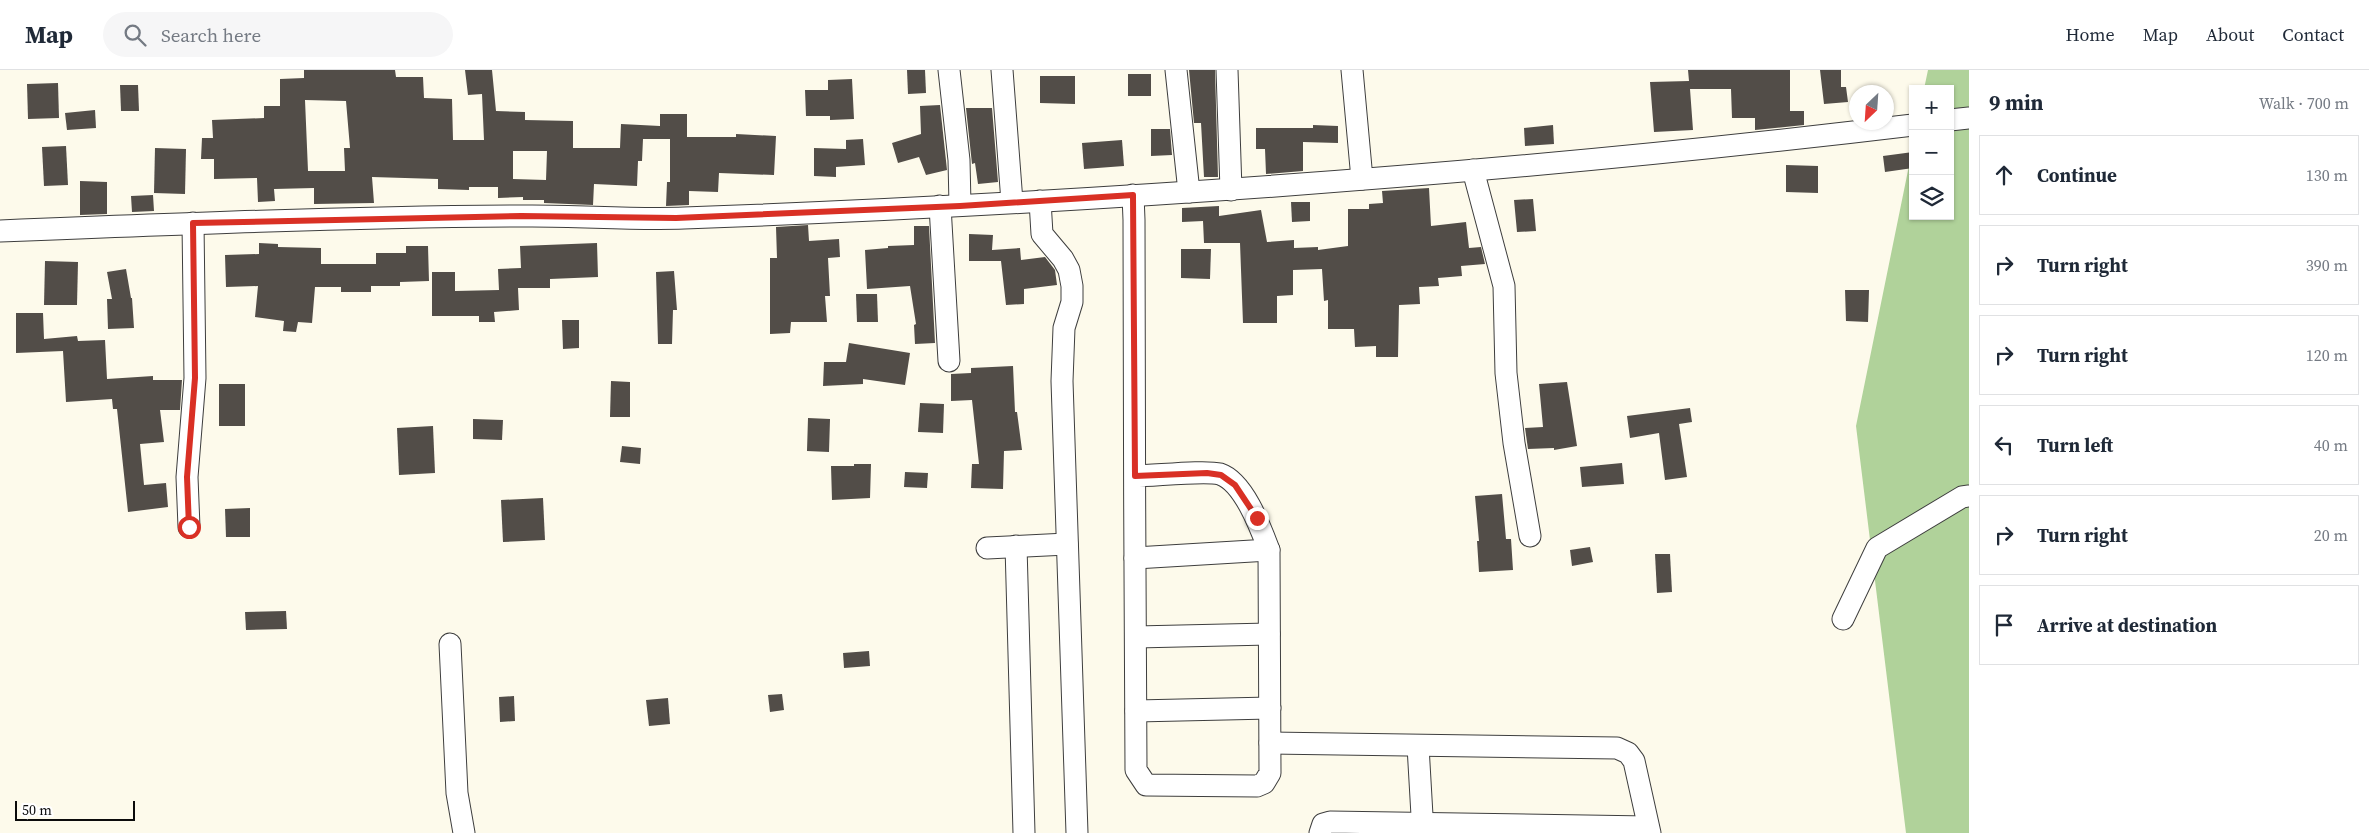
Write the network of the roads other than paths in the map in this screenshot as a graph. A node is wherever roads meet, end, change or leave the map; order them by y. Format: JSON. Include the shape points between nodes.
{"nodes":[{"id":1,"x":949,"y":70,"type":"edge"},
{"id":2,"x":1002,"y":70,"type":"edge"},
{"id":3,"x":1176,"y":70,"type":"edge"},
{"id":4,"x":1227,"y":70,"type":"edge"},
{"id":5,"x":1352,"y":70,"type":"edge"},
{"id":6,"x":1969,"y":118,"type":"edge"},
{"id":7,"x":1954,"y":120,"type":"edge"},
{"id":8,"x":1909,"y":125,"type":"edge"},
{"id":9,"x":1473,"y":170,"type":"junction"},
{"id":10,"x":1362,"y":179,"type":"junction"},
{"id":11,"x":1231,"y":190,"type":"junction"},
{"id":12,"x":1189,"y":192,"type":"junction"},
{"id":13,"x":1133,"y":195,"type":"junction"},
{"id":14,"x":1040,"y":201,"type":"junction"},
{"id":15,"x":1012,"y":202,"type":"junction"},
{"id":16,"x":950,"y":206,"type":"junction"},
{"id":17,"x":193,"y":223,"type":"junction"},
{"id":18,"x":0,"y":230,"type":"edge"},
{"id":19,"x":949,"y":361,"type":"dead end"},
{"id":20,"x":1135,"y":476,"type":"junction"},
{"id":21,"x":1969,"y":496,"type":"edge"},
{"id":22,"x":189,"y":527,"type":"dead end"},
{"id":23,"x":1530,"y":536,"type":"dead end"},
{"id":24,"x":1067,"y":544,"type":"junction"},
{"id":25,"x":1016,"y":546,"type":"junction"},
{"id":26,"x":987,"y":548,"type":"dead end"},
{"id":27,"x":1269,"y":550,"type":"junction"},
{"id":28,"x":1135,"y":558,"type":"junction"},
{"id":29,"x":1842,"y":620,"type":"dead end"},
{"id":30,"x":1269,"y":634,"type":"junction"},
{"id":31,"x":1136,"y":637,"type":"junction"},
{"id":32,"x":450,"y":644,"type":"dead end"},
{"id":33,"x":1270,"y":708,"type":"junction"},
{"id":34,"x":1136,"y":711,"type":"junction"},
{"id":35,"x":1270,"y":744,"type":"junction"},
{"id":36,"x":1418,"y":746,"type":"junction"},
{"id":37,"x":1423,"y":828,"type":"edge"},
{"id":38,"x":1649,"y":830,"type":"edge"},
{"id":39,"x":464,"y":833,"type":"edge"},
{"id":40,"x":1024,"y":833,"type":"edge"},
{"id":41,"x":1077,"y":833,"type":"edge"},
{"id":42,"x":1320,"y":833,"type":"edge"}],
"edges":[{"from":1,"to":16,"type":"street","via":[[959,160]]},
{"from":2,"to":15,"type":"street"},
{"from":3,"to":12,"type":"street"},
{"from":4,"to":11,"type":"street"},
{"from":5,"to":10,"type":"street"},
{"from":6,"to":7,"type":"street"},
{"from":8,"to":9,"type":"street","via":[[1772,142]]},
{"from":9,"to":10,"type":"street"},
{"from":9,"to":23,"type":"street","via":[[1504,286],[1506,373]]},
{"from":10,"to":11,"type":"street"},
{"from":11,"to":12,"type":"street"},
{"from":12,"to":13,"type":"street"},
{"from":13,"to":14,"type":"street"},
{"from":13,"to":20,"type":"street"},
{"from":14,"to":15,"type":"street"},
{"from":14,"to":24,"type":"street","via":[[1042,234],[1063,259],[1072,286],[1072,302],[1064,328],[1062,381]]},
{"from":15,"to":16,"type":"street"},
{"from":16,"to":17,"type":"street","via":[[676,218],[521,216]]},
{"from":16,"to":19,"type":"street"},
{"from":17,"to":18,"type":"street"},
{"from":17,"to":22,"type":"street","via":[[195,378],[187,477]]},
{"from":20,"to":27,"type":"street","via":[[1221,475],[1235,485],[1257,518]]},
{"from":20,"to":28,"type":"street"},
{"from":21,"to":29,"type":"street","via":[[1962,497],[1877,548]]},
{"from":24,"to":25,"type":"street"},
{"from":24,"to":41,"type":"street"},
{"from":25,"to":26,"type":"street"},
{"from":25,"to":40,"type":"street"},
{"from":27,"to":28,"type":"street"},
{"from":27,"to":30,"type":"street"},
{"from":28,"to":31,"type":"street"},
{"from":30,"to":31,"type":"street"},
{"from":30,"to":33,"type":"street"},
{"from":31,"to":34,"type":"street"},
{"from":32,"to":39,"type":"street","via":[[457,793]]},
{"from":33,"to":34,"type":"street"},
{"from":33,"to":35,"type":"street"},
{"from":34,"to":35,"type":"street","via":[[1136,770],[1146,785],[1257,786],[1264,783],[1270,773]]},
{"from":35,"to":36,"type":"street"},
{"from":36,"to":37,"type":"street"},
{"from":36,"to":38,"type":"street","via":[[1618,748],[1634,761]]},
{"from":37,"to":38,"type":"street"},
{"from":37,"to":42,"type":"street","via":[[1330,822],[1323,824]]}]}
